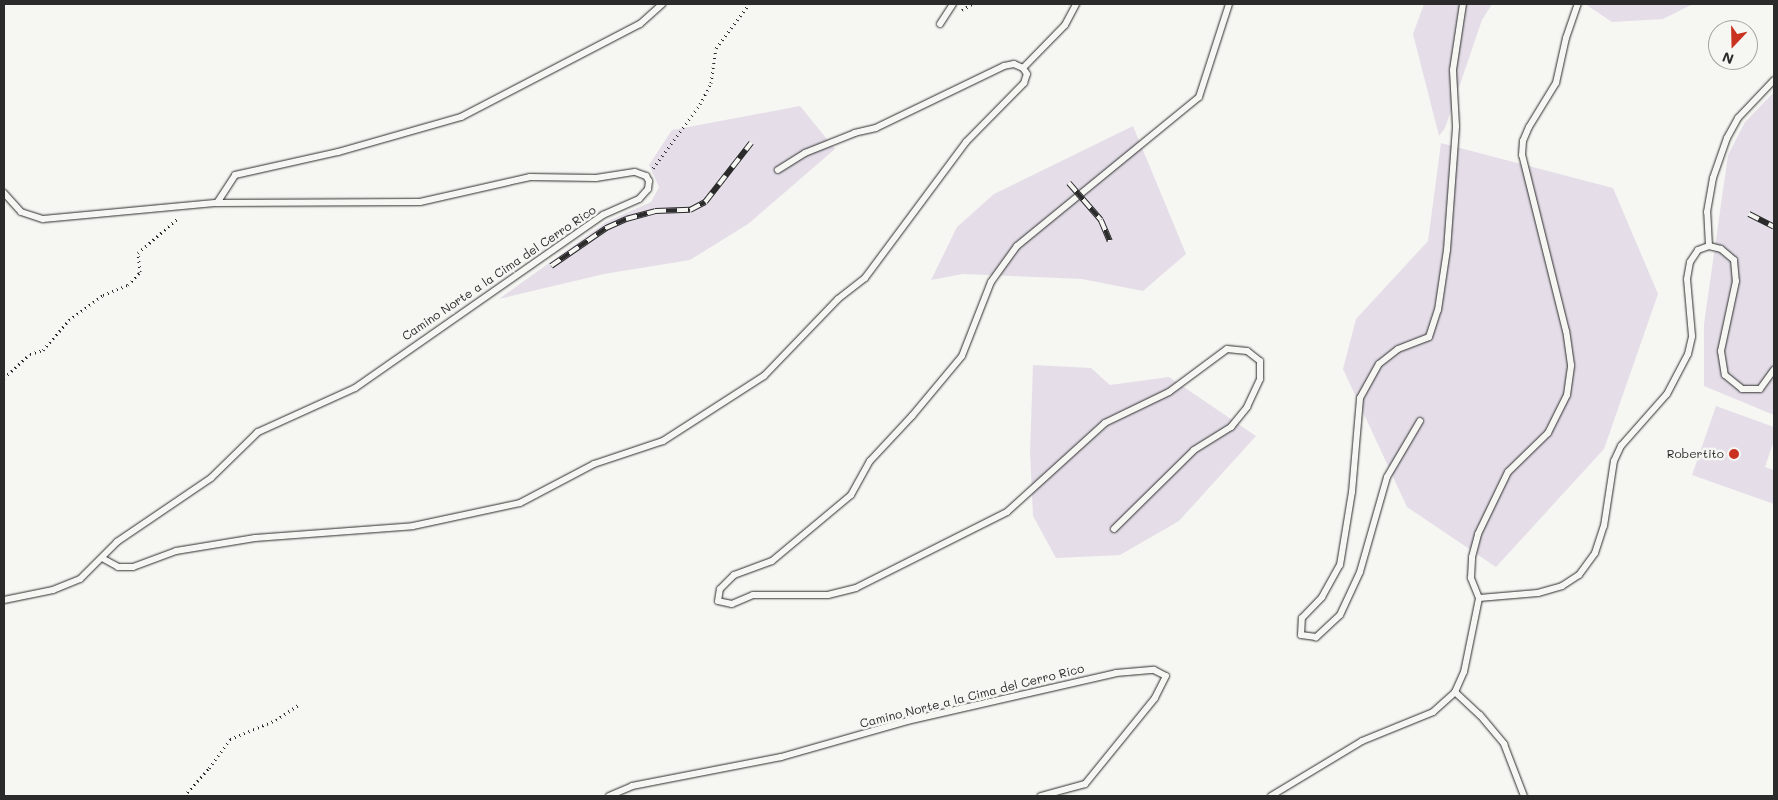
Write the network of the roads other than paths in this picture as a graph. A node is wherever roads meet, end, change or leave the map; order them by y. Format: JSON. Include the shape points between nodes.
{"nodes":[{"id":1,"x":662,"y":4,"type":"edge"},
{"id":2,"x":953,"y":4,"type":"edge"},
{"id":3,"x":1076,"y":4,"type":"edge"},
{"id":4,"x":1229,"y":4,"type":"edge"},
{"id":5,"x":1463,"y":4,"type":"edge"},
{"id":6,"x":1578,"y":4,"type":"edge"},
{"id":7,"x":940,"y":24,"type":"dead end"},
{"id":8,"x":1023,"y":68,"type":"junction"},
{"id":9,"x":1774,"y":80,"type":"edge"},
{"id":10,"x":778,"y":170,"type":"dead end"},
{"id":11,"x":4,"y":193,"type":"edge"},
{"id":12,"x":217,"y":203,"type":"junction"},
{"id":13,"x":1709,"y":246,"type":"junction"},
{"id":14,"x":1774,"y":370,"type":"edge"},
{"id":15,"x":1420,"y":421,"type":"dead end"},
{"id":16,"x":1114,"y":528,"type":"dead end"},
{"id":17,"x":102,"y":558,"type":"junction"},
{"id":18,"x":1479,"y":598,"type":"junction"},
{"id":19,"x":4,"y":600,"type":"edge"},
{"id":20,"x":1455,"y":692,"type":"junction"},
{"id":21,"x":609,"y":796,"type":"edge"},
{"id":22,"x":1041,"y":796,"type":"edge"},
{"id":23,"x":1271,"y":796,"type":"edge"},
{"id":24,"x":1524,"y":796,"type":"edge"}],
"edges":[{"from":1,"to":12,"type":"lane","via":[[640,24],[461,117],[338,152],[235,175]]},
{"from":2,"to":7,"type":"lane"},
{"from":3,"to":8,"type":"lane","via":[[1065,25]]},
{"from":4,"to":16,"type":"lane","via":[[1200,97],[1017,246],[991,282],[962,356],[870,461],[851,494],[772,561],[734,575],[720,590],[718,601],[732,604],[752,595],[828,595],[856,588],[1007,512],[1104,423],[1169,392],[1227,349],[1247,351],[1260,361],[1260,379],[1247,407],[1231,426],[1194,450]]},
{"from":5,"to":15,"type":"lane","via":[[1453,70],[1456,126],[1447,250],[1438,310],[1429,337],[1398,349],[1379,364],[1360,398],[1352,492],[1340,565],[1322,597],[1302,618],[1301,635],[1316,638],[1340,615],[1360,572],[1387,477]]},
{"from":6,"to":18,"type":"lane","via":[[1556,83],[1529,127],[1522,155],[1566,331],[1571,365],[1567,395],[1548,433],[1508,472],[1491,502],[1472,557],[1471,578]]},
{"from":8,"to":10,"type":"lane","via":[[1014,64],[1004,66],[876,128],[805,153]]},
{"from":8,"to":17,"type":"lane","via":[[1026,74],[1024,83],[966,142],[865,278],[838,299],[764,376],[663,441],[594,464],[520,503],[413,526],[256,538],[176,551],[132,567],[118,567]]},
{"from":9,"to":13,"type":"lane","via":[[1738,118],[1727,138],[1713,178],[1707,212]]},
{"from":11,"to":12,"type":"lane","via":[[21,212],[43,219]]},
{"from":12,"to":17,"type":"lane","name":"Camino Norte a la Cima del Cerro Rico","via":[[420,202],[530,177],[596,178],[635,172],[646,176],[648,189],[639,199],[603,215],[354,388],[258,432],[211,478],[117,542]]},
{"from":13,"to":14,"type":"lane","via":[[1721,249],[1734,260],[1736,281],[1721,351],[1725,375],[1742,389],[1760,389]]},
{"from":13,"to":18,"type":"lane","via":[[1698,250],[1690,262],[1687,279],[1692,336],[1688,354],[1667,394],[1621,446],[1614,461],[1604,526],[1595,553],[1579,575],[1562,586],[1538,593]]},
{"from":17,"to":19,"type":"lane","name":"Camino Norte a la Cima del Cerro Rico","via":[[80,579],[53,590]]},
{"from":18,"to":20,"type":"lane","via":[[1464,672]]},
{"from":20,"to":23,"type":"lane","via":[[1434,712],[1362,741]]},
{"from":20,"to":24,"type":"lane","via":[[1504,744]]},
{"from":21,"to":22,"type":"lane","name":"Camino Norte a la Cima del Cerro Rico","via":[[632,786],[782,756],[907,721],[1116,673],[1154,670],[1166,676],[1155,698],[1085,784]]}]}
